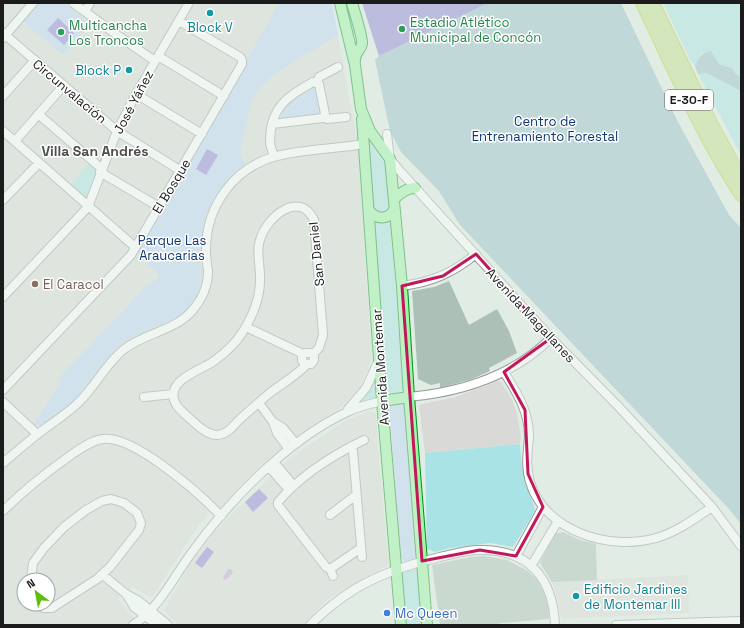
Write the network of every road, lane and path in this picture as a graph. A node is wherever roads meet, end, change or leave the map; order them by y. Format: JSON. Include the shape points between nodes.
{"nodes":[{"id":1,"x":34,"y":3,"type":"edge"},
{"id":2,"x":73,"y":3,"type":"edge"},
{"id":3,"x":90,"y":3,"type":"edge"},
{"id":4,"x":189,"y":3,"type":"edge"},
{"id":5,"x":340,"y":3,"type":"edge"},
{"id":6,"x":352,"y":3,"type":"edge"},
{"id":7,"x":642,"y":3,"type":"edge"},
{"id":8,"x":653,"y":3,"type":"edge"},
{"id":9,"x":84,"y":11,"type":"junction"},
{"id":10,"x":179,"y":20,"type":"junction"},
{"id":11,"x":348,"y":34,"type":"junction"},
{"id":12,"x":4,"y":35,"type":"edge"},
{"id":13,"x":361,"y":36,"type":"junction"},
{"id":14,"x":157,"y":58,"type":"junction"},
{"id":15,"x":35,"y":60,"type":"junction"},
{"id":16,"x":355,"y":65,"type":"junction"},
{"id":17,"x":338,"y":67,"type":"dead end"},
{"id":18,"x":317,"y":82,"type":"junction"},
{"id":19,"x":64,"y":85,"type":"junction"},
{"id":20,"x":136,"y":94,"type":"junction"},
{"id":21,"x":3,"y":96,"type":"edge"},
{"id":22,"x":224,"y":96,"type":"junction"},
{"id":23,"x":361,"y":109,"type":"junction"},
{"id":24,"x":38,"y":114,"type":"junction"},
{"id":25,"x":346,"y":116,"type":"dead end"},
{"id":26,"x":324,"y":117,"type":"junction"},
{"id":27,"x":272,"y":124,"type":"junction"},
{"id":28,"x":3,"y":131,"type":"edge"},
{"id":29,"x":117,"y":131,"type":"junction"},
{"id":30,"x":202,"y":134,"type":"junction"},
{"id":31,"x":387,"y":134,"type":"dead end"},
{"id":32,"x":15,"y":141,"type":"junction"},
{"id":33,"x":364,"y":144,"type":"junction"},
{"id":34,"x":276,"y":156,"type":"junction"},
{"id":35,"x":390,"y":159,"type":"junction"},
{"id":36,"x":39,"y":163,"type":"junction"},
{"id":37,"x":101,"y":170,"type":"junction"},
{"id":38,"x":181,"y":171,"type":"junction"},
{"id":39,"x":741,"y":178,"type":"edge"},
{"id":40,"x":415,"y":188,"type":"junction"},
{"id":41,"x":741,"y":195,"type":"edge"},
{"id":42,"x":394,"y":199,"type":"junction"},
{"id":43,"x":3,"y":200,"type":"edge"},
{"id":44,"x":88,"y":207,"type":"junction"},
{"id":45,"x":159,"y":207,"type":"junction"},
{"id":46,"x":369,"y":210,"type":"junction"},
{"id":47,"x":394,"y":210,"type":"junction"},
{"id":48,"x":135,"y":247,"type":"junction"},
{"id":49,"x":476,"y":254,"type":"junction"},
{"id":50,"x":402,"y":286,"type":"junction"},
{"id":51,"x":3,"y":296,"type":"edge"},
{"id":52,"x":246,"y":327,"type":"junction"},
{"id":53,"x":551,"y":338,"type":"junction"},
{"id":54,"x":313,"y":354,"type":"junction"},
{"id":55,"x":302,"y":356,"type":"junction"},
{"id":56,"x":379,"y":360,"type":"junction"},
{"id":57,"x":307,"y":364,"type":"junction"},
{"id":58,"x":504,"y":372,"type":"junction"},
{"id":59,"x":3,"y":390,"type":"edge"},
{"id":60,"x":173,"y":394,"type":"junction"},
{"id":61,"x":144,"y":397,"type":"dead end"},
{"id":62,"x":409,"y":397,"type":"junction"},
{"id":63,"x":382,"y":401,"type":"junction"},
{"id":64,"x":3,"y":402,"type":"edge"},
{"id":65,"x":259,"y":403,"type":"junction"},
{"id":66,"x":346,"y":412,"type":"junction"},
{"id":67,"x":37,"y":434,"type":"junction"},
{"id":68,"x":364,"y":440,"type":"dead end"},
{"id":69,"x":293,"y":446,"type":"junction"},
{"id":70,"x":350,"y":447,"type":"junction"},
{"id":71,"x":3,"y":463,"type":"edge"},
{"id":72,"x":271,"y":464,"type":"junction"},
{"id":73,"x":292,"y":488,"type":"junction"},
{"id":74,"x":356,"y":495,"type":"junction"},
{"id":75,"x":542,"y":507,"type":"junction"},
{"id":76,"x":712,"y":507,"type":"junction"},
{"id":77,"x":3,"y":511,"type":"edge"},
{"id":78,"x":330,"y":514,"type":"dead end"},
{"id":79,"x":221,"y":516,"type":"junction"},
{"id":80,"x":558,"y":520,"type":"junction"},
{"id":81,"x":741,"y":546,"type":"edge"},
{"id":82,"x":360,"y":548,"type":"junction"},
{"id":83,"x":516,"y":556,"type":"junction"},
{"id":84,"x":362,"y":558,"type":"dead end"},
{"id":85,"x":422,"y":561,"type":"junction"},
{"id":86,"x":530,"y":566,"type":"junction"},
{"id":87,"x":396,"y":569,"type":"junction"},
{"id":88,"x":32,"y":572,"type":"edge"},
{"id":89,"x":103,"y":575,"type":"junction"},
{"id":90,"x":56,"y":605,"type":"edge"},
{"id":91,"x":148,"y":613,"type":"junction"},
{"id":92,"x":741,"y":621,"type":"edge"},
{"id":93,"x":133,"y":625,"type":"edge"},
{"id":94,"x":157,"y":625,"type":"edge"},
{"id":95,"x":168,"y":625,"type":"edge"},
{"id":96,"x":310,"y":625,"type":"edge"},
{"id":97,"x":401,"y":625,"type":"edge"},
{"id":98,"x":427,"y":625,"type":"edge"},
{"id":99,"x":555,"y":625,"type":"edge"},
{"id":100,"x":616,"y":625,"type":"edge"}],
"edges":[{"from":1,"to":12,"type":"street"},
{"from":2,"to":9,"type":"street"},
{"from":3,"to":9,"type":"street"},
{"from":4,"to":10,"type":"street","name":"José Yáñez"},
{"from":5,"to":11,"type":"main road","name":"Avenida Magallanes"},
{"from":6,"to":13,"type":"main road"},
{"from":7,"to":41,"type":"highway","number":"E-30-F","via":[[710,143]]},
{"from":8,"to":39,"type":"highway","number":"E-30-F","via":[[714,130]]},
{"from":9,"to":14,"type":"street"},
{"from":10,"to":14,"type":"street","name":"José Yáñez"},
{"from":10,"to":22,"type":"street","name":"El Bosque","via":[[242,60]]},
{"from":11,"to":13,"type":"main road","via":[[355,40]]},
{"from":11,"to":16,"type":"main road","name":"Avenida Magallanes"},
{"from":12,"to":15,"type":"street","name":"Circunvalación"},
{"from":13,"to":16,"type":"main road","name":"Avenida Magallanes","via":[[362,45],[356,54]]},
{"from":14,"to":20,"type":"street","name":"José Yáñez"},
{"from":14,"to":22,"type":"street"},
{"from":15,"to":19,"type":"street","name":"Circunvalación"},
{"from":15,"to":21,"type":"street"},
{"from":16,"to":23,"type":"main road","name":"Avenida Magallanes"},
{"from":17,"to":18,"type":"street","via":[[319,77]]},
{"from":18,"to":26,"type":"street","via":[[320,86]]},
{"from":18,"to":27,"type":"street","via":[[286,100],[276,113]]},
{"from":19,"to":24,"type":"street"},
{"from":19,"to":29,"type":"street","name":"Circunvalación"},
{"from":20,"to":29,"type":"street","name":"José Yáñez"},
{"from":20,"to":30,"type":"street"},
{"from":22,"to":30,"type":"street","name":"El Bosque"},
{"from":23,"to":33,"type":"main road","name":"Avenida Montemar"},
{"from":23,"to":35,"type":"main road","name":"Avenida Magallanes","via":[[370,131]]},
{"from":24,"to":32,"type":"street"},
{"from":24,"to":37,"type":"street"},
{"from":25,"to":26,"type":"street","via":[[328,119]]},
{"from":26,"to":27,"type":"street"},
{"from":27,"to":34,"type":"street","via":[[271,138],[274,141]]},
{"from":28,"to":32,"type":"street"},
{"from":29,"to":37,"type":"street","name":"José Yáñez"},
{"from":29,"to":38,"type":"street","name":"Circunvalación"},
{"from":30,"to":38,"type":"street","name":"El Bosque"},
{"from":31,"to":35,"type":"street"},
{"from":32,"to":36,"type":"street"},
{"from":33,"to":34,"type":"street"},
{"from":33,"to":46,"type":"main road","name":"Avenida Montemar"},
{"from":34,"to":67,"type":"street","via":[[240,175],[219,200],[207,232],[206,287],[192,311],[176,324],[143,338],[122,351],[87,395]]},
{"from":35,"to":40,"type":"street","name":"Avenida Magallanes"},
{"from":35,"to":42,"type":"main road","name":"Avenida Montemar"},
{"from":36,"to":43,"type":"street"},
{"from":36,"to":44,"type":"street"},
{"from":37,"to":44,"type":"street","name":"José Yáñez"},
{"from":37,"to":45,"type":"street"},
{"from":38,"to":45,"type":"street","name":"El Bosque"},
{"from":40,"to":42,"type":"main road","via":[[402,192]]},
{"from":40,"to":49,"type":"street","name":"Avenida Magallanes"},
{"from":42,"to":47,"type":"main road","name":"Avenida Montemar"},
{"from":44,"to":48,"type":"street"},
{"from":44,"to":51,"type":"street"},
{"from":45,"to":48,"type":"street","name":"El Bosque"},
{"from":46,"to":47,"type":"main road","via":[[373,215],[382,218],[390,216]]},
{"from":46,"to":56,"type":"main road","name":"Avenida Montemar"},
{"from":47,"to":50,"type":"main road","name":"Avenida Montemar"},
{"from":48,"to":59,"type":"street","name":"El Bosque","via":[[131,255]]},
{"from":49,"to":50,"type":"street","via":[[452,272],[430,281]]},
{"from":49,"to":53,"type":"street","name":"Avenida Magallanes"},
{"from":50,"to":62,"type":"main road","name":"Avenida Montemar"},
{"from":52,"to":54,"type":"street","name":"San Daniel","via":[[254,311],[261,284],[258,247],[261,235],[272,219],[281,212],[296,206],[304,208],[314,220],[322,318],[322,340]]},
{"from":52,"to":55,"type":"street"},
{"from":52,"to":60,"type":"street","name":"San Daniel","via":[[221,356],[178,382]]},
{"from":53,"to":58,"type":"street"},
{"from":53,"to":76,"type":"street","name":"Avenida Magallanes"},
{"from":54,"to":55,"type":"street","via":[[307,352]]},
{"from":54,"to":57,"type":"street","name":"San Daniel","via":[[313,362]]},
{"from":55,"to":57,"type":"street","via":[[302,361]]},
{"from":56,"to":63,"type":"main road","name":"Avenida Montemar"},
{"from":56,"to":66,"type":"street","via":[[366,388]]},
{"from":57,"to":65,"type":"street","name":"San Daniel"},
{"from":58,"to":62,"type":"street","via":[[464,388]]},
{"from":58,"to":75,"type":"street","via":[[520,396],[525,410],[528,431],[528,474]]},
{"from":60,"to":61,"type":"street"},
{"from":60,"to":65,"type":"street","name":"San Daniel","via":[[177,408],[215,435],[227,432]]},
{"from":62,"to":63,"type":"main road"},
{"from":62,"to":85,"type":"main road","name":"Avenida Montemar"},
{"from":63,"to":66,"type":"street"},
{"from":63,"to":87,"type":"main road","name":"Avenida Montemar"},
{"from":64,"to":67,"type":"street"},
{"from":65,"to":69,"type":"street","via":[[273,422],[276,433]]},
{"from":66,"to":69,"type":"street"},
{"from":67,"to":71,"type":"street"},
{"from":68,"to":70,"type":"street"},
{"from":69,"to":72,"type":"street"},
{"from":70,"to":73,"type":"street","via":[[328,460]]},
{"from":70,"to":74,"type":"street","via":[[353,451]]},
{"from":72,"to":73,"type":"street"},
{"from":72,"to":79,"type":"street"},
{"from":73,"to":82,"type":"street","via":[[278,501],[278,505],[331,573]]},
{"from":74,"to":78,"type":"street"},
{"from":74,"to":82,"type":"street"},
{"from":75,"to":80,"type":"street"},
{"from":75,"to":83,"type":"street"},
{"from":76,"to":80,"type":"street","via":[[674,531],[638,541],[618,542],[600,539],[578,532]]},
{"from":76,"to":81,"type":"street","name":"Avenida Magallanes"},
{"from":77,"to":79,"type":"street","via":[[61,462],[91,443],[109,438],[126,444],[162,465]]},
{"from":79,"to":91,"type":"street"},
{"from":80,"to":86,"type":"street"},
{"from":82,"to":84,"type":"street"},
{"from":83,"to":85,"type":"street","via":[[498,551],[471,551]]},
{"from":83,"to":86,"type":"street"},
{"from":85,"to":87,"type":"street"},
{"from":85,"to":98,"type":"main road","name":"Avenida Montemar"},
{"from":86,"to":99,"type":"street","via":[[544,581],[550,593]]},
{"from":87,"to":96,"type":"street","via":[[354,590]]},
{"from":87,"to":97,"type":"main road","name":"Avenida Montemar"},
{"from":88,"to":89,"type":"street","via":[[33,563],[64,527],[102,501],[116,500],[137,513],[140,526],[132,541]]},
{"from":89,"to":90,"type":"street"},
{"from":89,"to":91,"type":"street","via":[[139,601]]},
{"from":91,"to":93,"type":"street"},
{"from":91,"to":94,"type":"street"},
{"from":91,"to":95,"type":"street"},
{"from":92,"to":100,"type":"street"}]}
